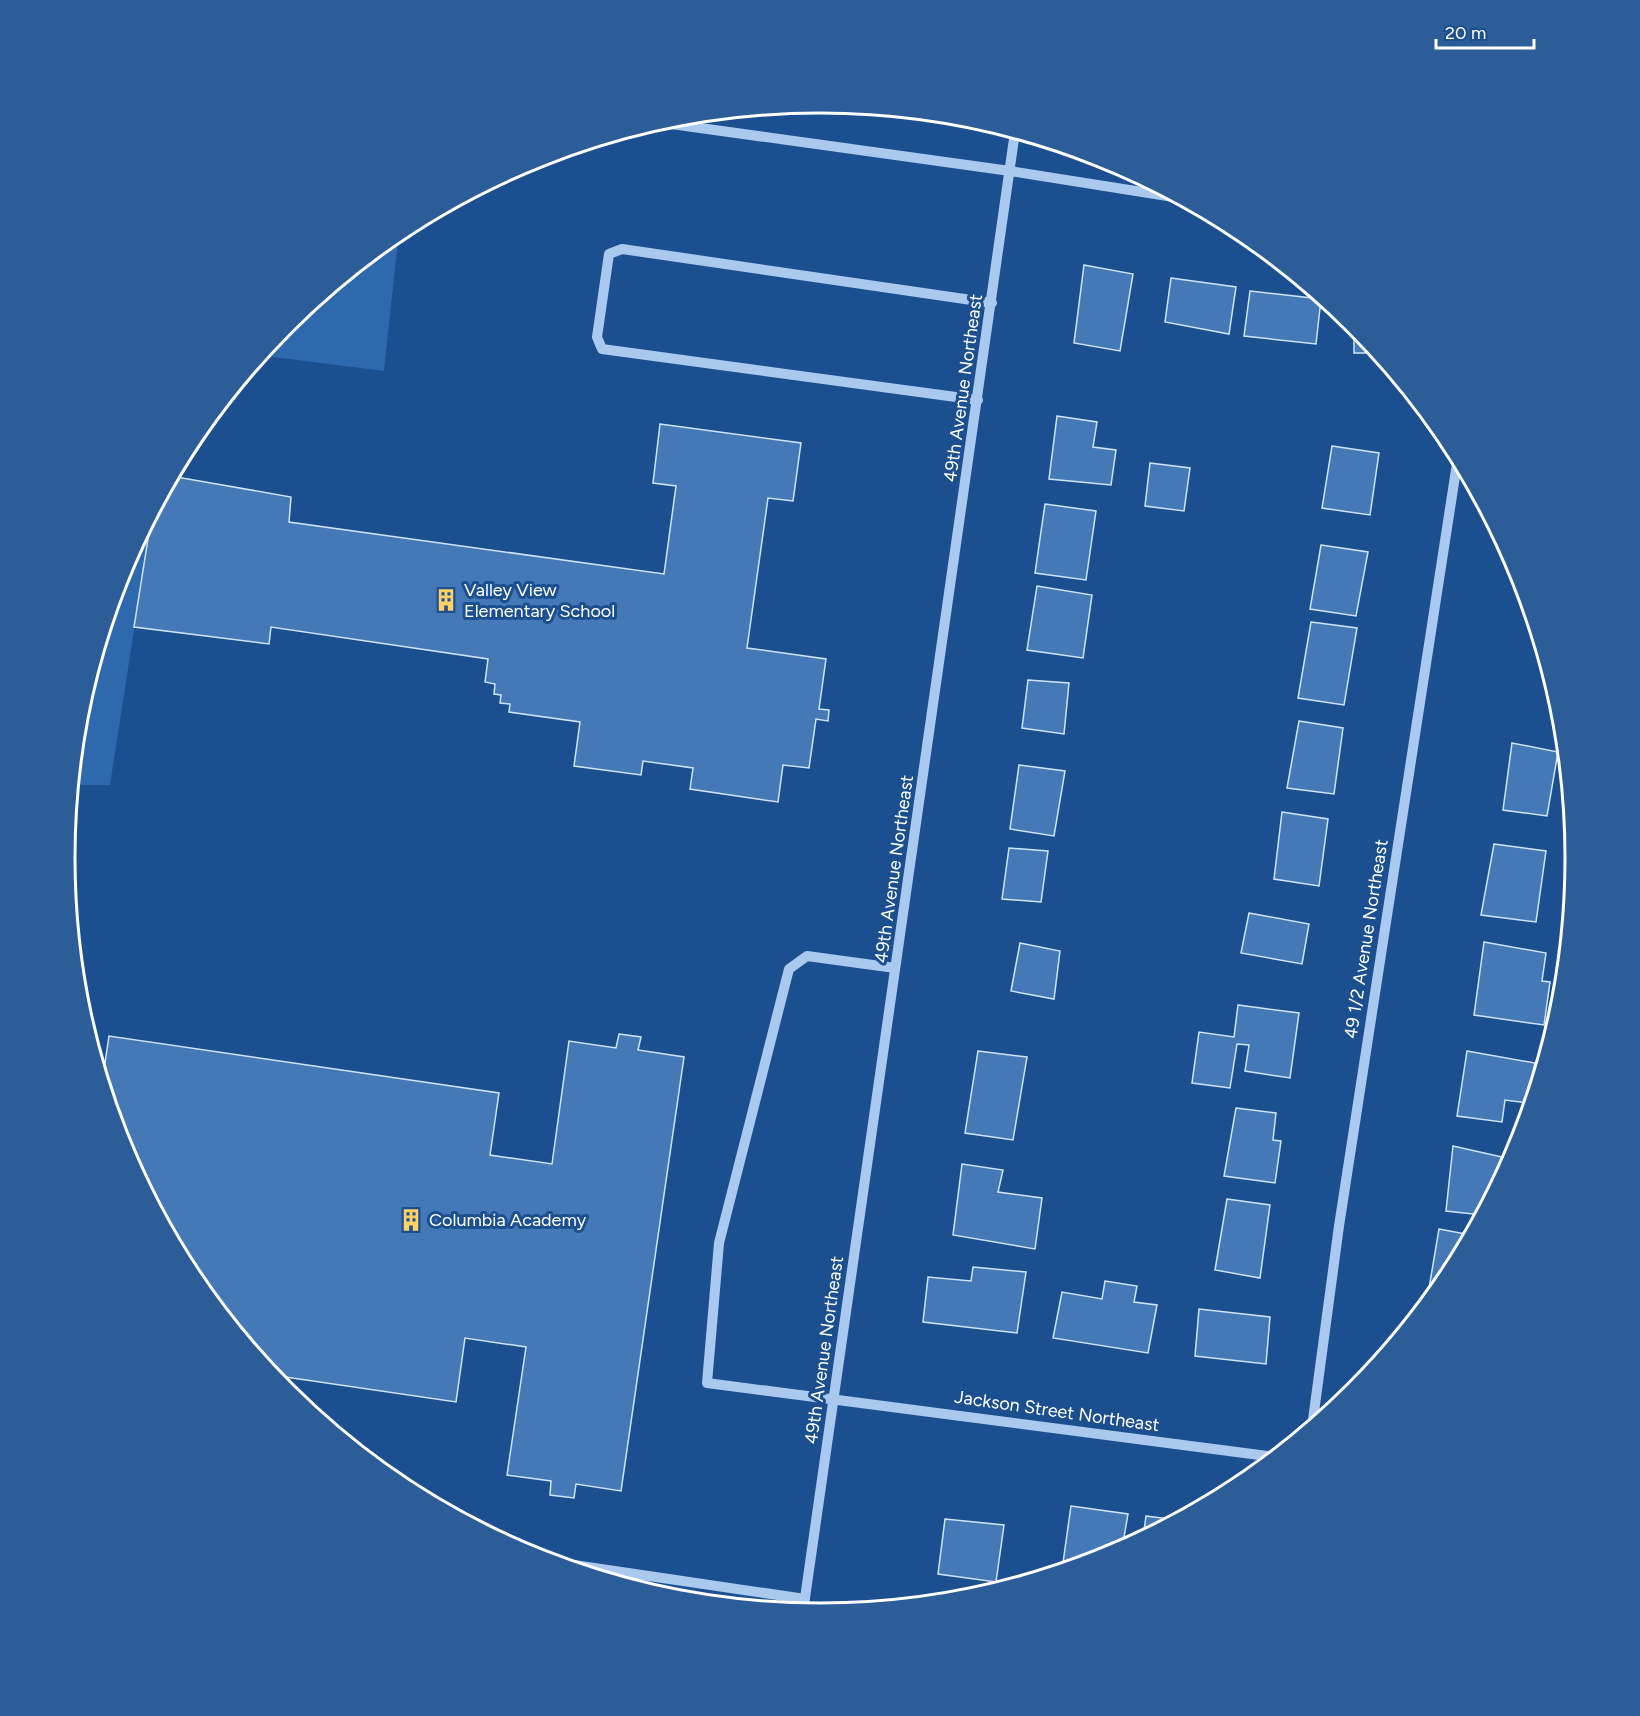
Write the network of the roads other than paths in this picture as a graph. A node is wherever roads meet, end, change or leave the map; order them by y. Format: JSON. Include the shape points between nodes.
{"nodes":[{"id":1,"x":683,"y":126,"type":"edge"},
{"id":2,"x":1014,"y":138,"type":"edge"},
{"id":3,"x":1010,"y":171,"type":"junction"},
{"id":4,"x":1158,"y":195,"type":"edge"},
{"id":5,"x":992,"y":303,"type":"junction"},
{"id":6,"x":978,"y":400,"type":"junction"},
{"id":7,"x":1456,"y":470,"type":"edge"},
{"id":8,"x":895,"y":968,"type":"junction"},
{"id":9,"x":834,"y":1398,"type":"junction"},
{"id":10,"x":1314,"y":1416,"type":"edge"},
{"id":11,"x":1265,"y":1456,"type":"edge"},
{"id":12,"x":598,"y":1568,"type":"edge"},
{"id":13,"x":805,"y":1599,"type":"junction"},
{"id":14,"x":804,"y":1602,"type":"edge"}],
"edges":[{"from":1,"to":3,"type":"street"},
{"from":2,"to":3,"type":"street","name":"49th Avenue Northeast"},
{"from":3,"to":4,"type":"street"},
{"from":3,"to":5,"type":"street","name":"49th Avenue Northeast"},
{"from":5,"to":6,"type":"street","name":"49th Avenue Northeast"},
{"from":5,"to":6,"type":"street","via":[[622,249],[609,255],[602,302],[597,337],[602,349]]},
{"from":6,"to":8,"type":"street","name":"49th Avenue Northeast"},
{"from":7,"to":10,"type":"street","name":"49 1/2 Avenue Northeast","via":[[1339,1226]]},
{"from":8,"to":9,"type":"street","name":"49th Avenue Northeast"},
{"from":8,"to":9,"type":"street","name":"Jackson Street Northeast","via":[[807,956],[789,969],[719,1243],[707,1383]]},
{"from":9,"to":11,"type":"street","name":"Jackson Street Northeast"},
{"from":9,"to":13,"type":"street","name":"49th Avenue Northeast"},
{"from":12,"to":13,"type":"street"},
{"from":13,"to":14,"type":"street","name":"49th Avenue Northeast"}]}
